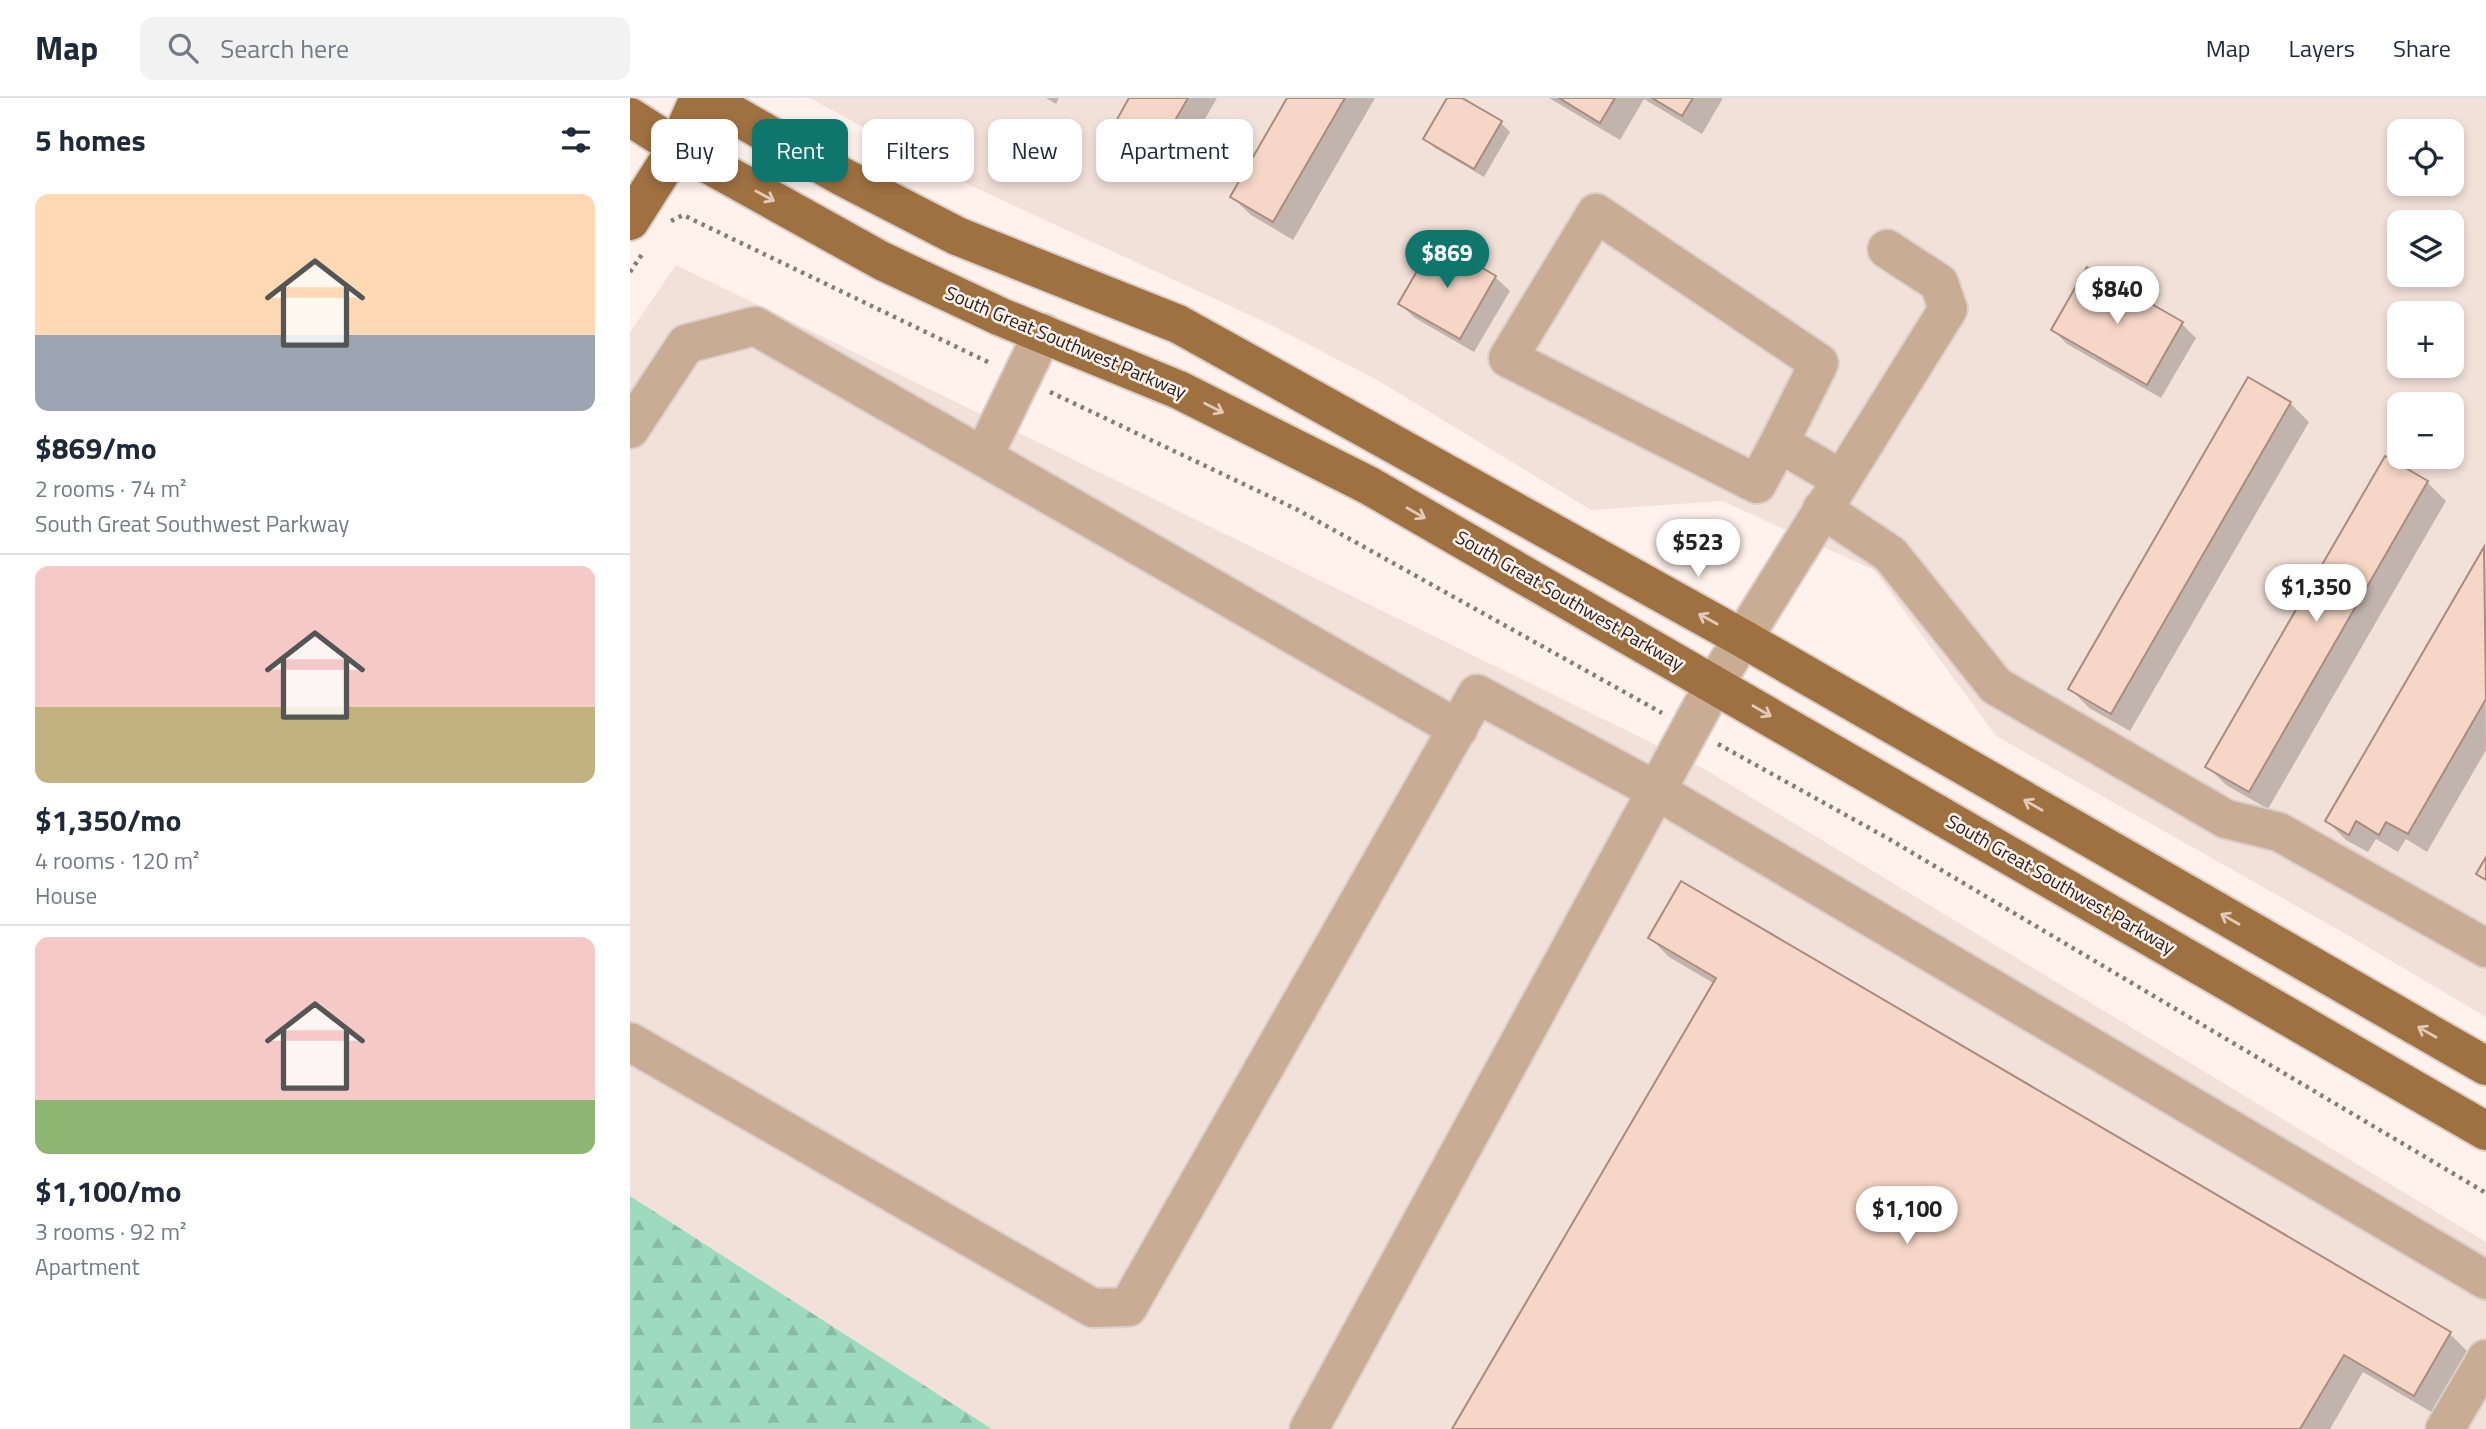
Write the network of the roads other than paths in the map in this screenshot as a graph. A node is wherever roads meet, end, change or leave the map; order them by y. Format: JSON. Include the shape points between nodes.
{"nodes":[{"id":1,"x":699,"y":98,"type":"edge"},
{"id":2,"x":705,"y":98,"type":"edge"},
{"id":3,"x":690,"y":119,"type":"edge"},
{"id":4,"x":738,"y":181,"type":"edge"},
{"id":5,"x":664,"y":182,"type":"edge"},
{"id":6,"x":647,"y":230,"type":"edge"},
{"id":7,"x":1887,"y":249,"type":"dead end"},
{"id":8,"x":1042,"y":333,"type":"junction"},
{"id":9,"x":630,"y":429,"type":"edge"},
{"id":10,"x":1779,"y":443,"type":"junction"},
{"id":11,"x":983,"y":457,"type":"junction"},
{"id":12,"x":1832,"y":494,"type":"junction"},
{"id":13,"x":1742,"y":638,"type":"junction"},
{"id":14,"x":1715,"y":683,"type":"junction"},
{"id":15,"x":1458,"y":729,"type":"junction"},
{"id":16,"x":1657,"y":791,"type":"junction"},
{"id":17,"x":2486,"y":948,"type":"edge"},
{"id":18,"x":630,"y":1042,"type":"edge"},
{"id":19,"x":2486,"y":1066,"type":"edge"},
{"id":20,"x":2486,"y":1131,"type":"edge"},
{"id":21,"x":2486,"y":1280,"type":"edge"},
{"id":22,"x":2486,"y":1359,"type":"edge"},
{"id":23,"x":1309,"y":1429,"type":"edge"},
{"id":24,"x":2445,"y":1429,"type":"edge"}],
"edges":[{"from":1,"to":3,"type":"main road"},
{"from":13,"to":2,"type":"main road","one_way":true,"via":[[1178,324],[957,236]]},
{"from":4,"to":8,"type":"main road","name":"South Great Southwest Parkway","one_way":true,"via":[[882,261]]},
{"from":5,"to":6,"type":"main road"},
{"from":7,"to":12,"type":"lane","via":[[1940,283],[1948,309]]},
{"from":8,"to":11,"type":"lane"},
{"from":8,"to":14,"type":"main road","name":"South Great Southwest Parkway","one_way":true,"via":[[1178,390],[1368,485]]},
{"from":9,"to":11,"type":"lane","via":[[685,344],[755,326]]},
{"from":10,"to":10,"type":"lane","via":[[1819,363],[1596,213],[1508,358],[1757,484]]},
{"from":10,"to":12,"type":"lane"},
{"from":11,"to":15,"type":"lane"},
{"from":12,"to":13,"type":"lane"},
{"from":12,"to":17,"type":"lane","via":[[1890,554],[1996,685],[2226,819],[2279,832]]},
{"from":13,"to":14,"type":"lane"},
{"from":19,"to":13,"type":"main road","one_way":true},
{"from":14,"to":16,"type":"lane"},
{"from":14,"to":20,"type":"main road","name":"South Great Southwest Parkway","one_way":true},
{"from":15,"to":16,"type":"lane","via":[[1477,694]]},
{"from":15,"to":18,"type":"lane","via":[[1128,1307],[1093,1308]]},
{"from":16,"to":21,"type":"lane"},
{"from":16,"to":23,"type":"lane"},
{"from":22,"to":24,"type":"lane"}]}
